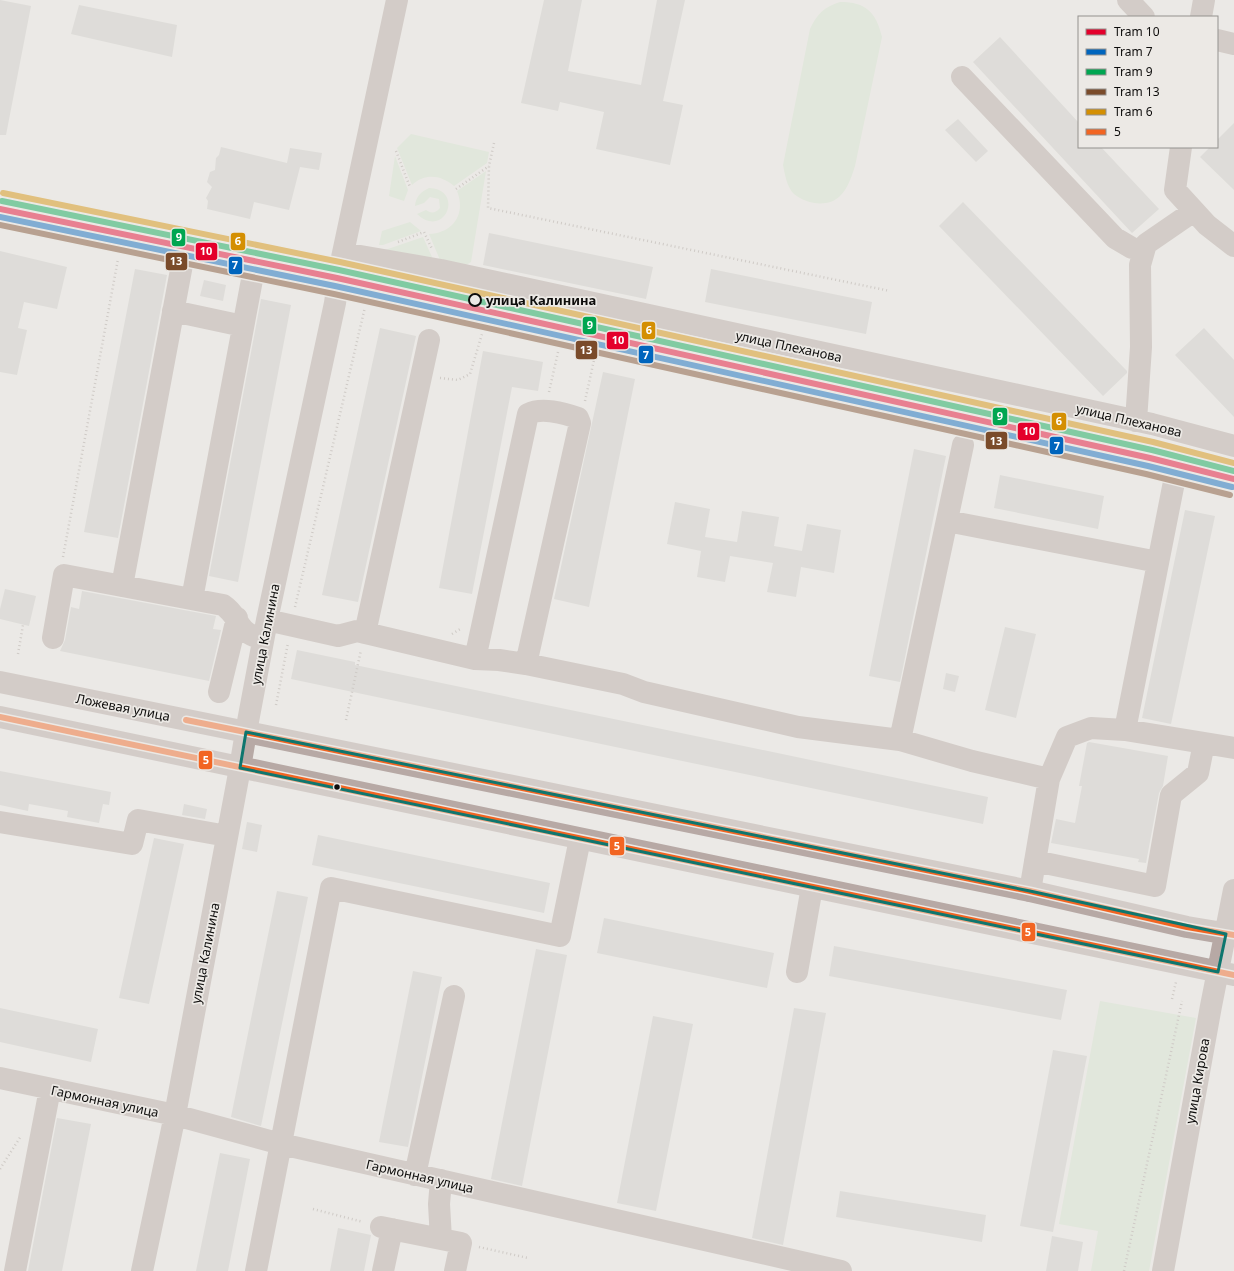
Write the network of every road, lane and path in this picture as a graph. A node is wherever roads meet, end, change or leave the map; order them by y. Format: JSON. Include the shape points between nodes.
{"nodes":[{"id":1,"x":397,"y":0,"type":"edge"},
{"id":2,"x":1128,"y":0,"type":"edge"},
{"id":3,"x":1204,"y":0,"type":"edge"},
{"id":4,"x":1143,"y":16,"type":"edge"},
{"id":5,"x":1201,"y":16,"type":"edge"},
{"id":6,"x":1218,"y":40,"type":"edge"},
{"id":7,"x":1234,"y":44,"type":"edge"},
{"id":8,"x":962,"y":77,"type":"dead end"},
{"id":9,"x":494,"y":143,"type":"dead end"},
{"id":10,"x":1181,"y":148,"type":"edge"},
{"id":11,"x":396,"y":151,"type":"dead end"},
{"id":12,"x":489,"y":166,"type":"junction"},
{"id":13,"x":410,"y":187,"type":"dead end"},
{"id":14,"x":456,"y":189,"type":"dead end"},
{"id":15,"x":1194,"y":211,"type":"junction"},
{"id":16,"x":0,"y":218,"type":"edge"},
{"id":17,"x":121,"y":242,"type":"junction"},
{"id":18,"x":1234,"y":246,"type":"edge"},
{"id":19,"x":1144,"y":250,"type":"junction"},
{"id":20,"x":343,"y":253,"type":"junction"},
{"id":21,"x":184,"y":254,"type":"junction"},
{"id":22,"x":254,"y":269,"type":"junction"},
{"id":23,"x":336,"y":285,"type":"junction"},
{"id":24,"x":890,"y":291,"type":"dead end"},
{"id":25,"x":364,"y":307,"type":"dead end"},
{"id":26,"x":173,"y":311,"type":"junction"},
{"id":27,"x":243,"y":326,"type":"junction"},
{"id":28,"x":482,"y":334,"type":"dead end"},
{"id":29,"x":429,"y":340,"type":"dead end"},
{"id":30,"x":558,"y":352,"type":"dead end"},
{"id":31,"x":594,"y":360,"type":"dead end"},
{"id":32,"x":421,"y":376,"type":"junction"},
{"id":33,"x":545,"y":411,"type":"junction"},
{"id":34,"x":1136,"y":420,"type":"junction"},
{"id":35,"x":580,"y":423,"type":"junction"},
{"id":36,"x":963,"y":445,"type":"dead end"},
{"id":37,"x":1234,"y":446,"type":"edge"},
{"id":38,"x":1174,"y":482,"type":"dead end"},
{"id":39,"x":947,"y":521,"type":"junction"},
{"id":40,"x":1158,"y":562,"type":"junction"},
{"id":41,"x":64,"y":575,"type":"junction"},
{"id":42,"x":122,"y":586,"type":"junction"},
{"id":43,"x":192,"y":599,"type":"junction"},
{"id":44,"x":237,"y":618,"type":"junction"},
{"id":45,"x":23,"y":625,"type":"dead end"},
{"id":46,"x":291,"y":626,"type":"junction"},
{"id":47,"x":265,"y":630,"type":"junction"},
{"id":48,"x":365,"y":633,"type":"junction"},
{"id":49,"x":53,"y":638,"type":"dead end"},
{"id":50,"x":18,"y":654,"type":"dead end"},
{"id":51,"x":474,"y":659,"type":"junction"},
{"id":52,"x":526,"y":664,"type":"junction"},
{"id":53,"x":0,"y":682,"type":"edge"},
{"id":54,"x":219,"y":692,"type":"dead end"},
{"id":55,"x":276,"y":705,"type":"dead end"},
{"id":56,"x":0,"y":717,"type":"edge"},
{"id":57,"x":346,"y":720,"type":"dead end"},
{"id":58,"x":1125,"y":730,"type":"junction"},
{"id":59,"x":246,"y":732,"type":"junction"},
{"id":60,"x":900,"y":740,"type":"junction"},
{"id":61,"x":1204,"y":743,"type":"junction"},
{"id":62,"x":1234,"y":748,"type":"edge"},
{"id":63,"x":240,"y":768,"type":"junction"},
{"id":64,"x":1049,"y":779,"type":"junction"},
{"id":65,"x":0,"y":822,"type":"edge"},
{"id":66,"x":227,"y":836,"type":"junction"},
{"id":67,"x":580,"y":839,"type":"junction"},
{"id":68,"x":1035,"y":861,"type":"junction"},
{"id":69,"x":812,"y":887,"type":"junction"},
{"id":70,"x":1234,"y":890,"type":"edge"},
{"id":71,"x":1030,"y":891,"type":"junction"},
{"id":72,"x":1230,"y":934,"type":"edge"},
{"id":73,"x":797,"y":972,"type":"dead end"},
{"id":74,"x":1226,"y":974,"type":"edge"},
{"id":75,"x":1178,"y":976,"type":"dead end"},
{"id":76,"x":454,"y":996,"type":"dead end"},
{"id":77,"x":1172,"y":999,"type":"dead end"},
{"id":78,"x":1182,"y":1001,"type":"dead end"},
{"id":79,"x":0,"y":1078,"type":"edge"},
{"id":80,"x":50,"y":1089,"type":"junction"},
{"id":81,"x":175,"y":1115,"type":"junction"},
{"id":82,"x":281,"y":1144,"type":"junction"},
{"id":83,"x":415,"y":1175,"type":"junction"},
{"id":84,"x":441,"y":1180,"type":"junction"},
{"id":85,"x":313,"y":1209,"type":"dead end"},
{"id":86,"x":386,"y":1228,"type":"junction"},
{"id":87,"x":451,"y":1241,"type":"junction"},
{"id":88,"x":528,"y":1258,"type":"dead end"},
{"id":89,"x":15,"y":1271,"type":"edge"},
{"id":90,"x":142,"y":1271,"type":"edge"},
{"id":91,"x":256,"y":1271,"type":"edge"},
{"id":92,"x":383,"y":1271,"type":"edge"},
{"id":93,"x":455,"y":1271,"type":"edge"},
{"id":94,"x":841,"y":1271,"type":"edge"},
{"id":95,"x":1124,"y":1271,"type":"edge"},
{"id":96,"x":1163,"y":1271,"type":"edge"}],
"edges":[{"from":1,"to":20,"type":"street","name":"улица Калинина"},
{"from":2,"to":4,"type":"street"},
{"from":3,"to":5,"type":"street"},
{"from":6,"to":7,"type":"street"},
{"from":8,"to":19,"type":"street","via":[[1115,238],[1132,248]]},
{"from":9,"to":12,"type":"path"},
{"from":10,"to":15,"type":"street","via":[[1175,190]]},
{"from":11,"to":13,"type":"path"},
{"from":12,"to":14,"type":"path"},
{"from":12,"to":24,"type":"path","via":[[488,208]]},
{"from":15,"to":18,"type":"street"},
{"from":15,"to":19,"type":"street","via":[[1146,244]]},
{"from":16,"to":17,"type":"street"},
{"from":17,"to":21,"type":"street"},
{"from":17,"to":41,"type":"path","via":[[62,558]]},
{"from":19,"to":34,"type":"street","via":[[1140,265],[1141,347]]},
{"from":20,"to":23,"type":"street","name":"улица Калинина"},
{"from":20,"to":34,"type":"street","name":"улица Плеханова","via":[[441,270]]},
{"from":21,"to":22,"type":"street"},
{"from":21,"to":26,"type":"street"},
{"from":22,"to":23,"type":"street"},
{"from":22,"to":27,"type":"street"},
{"from":23,"to":47,"type":"street","name":"улица Калинина","via":[[333,311]]},
{"from":25,"to":46,"type":"path"},
{"from":26,"to":27,"type":"street"},
{"from":26,"to":42,"type":"street"},
{"from":27,"to":43,"type":"street"},
{"from":28,"to":32,"type":"path","via":[[470,374],[458,380]]},
{"from":29,"to":32,"type":"street"},
{"from":30,"to":33,"type":"path"},
{"from":31,"to":35,"type":"path"},
{"from":32,"to":48,"type":"street"},
{"from":33,"to":35,"type":"street","via":[[578,418]]},
{"from":33,"to":51,"type":"street","via":[[528,414]]},
{"from":34,"to":37,"type":"street","name":"улица Плеханова"},
{"from":35,"to":52,"type":"street"},
{"from":36,"to":39,"type":"street"},
{"from":38,"to":40,"type":"street"},
{"from":39,"to":40,"type":"street"},
{"from":39,"to":60,"type":"street"},
{"from":40,"to":58,"type":"street"},
{"from":41,"to":42,"type":"street"},
{"from":41,"to":49,"type":"street"},
{"from":42,"to":43,"type":"street"},
{"from":43,"to":44,"type":"street","via":[[223,605]]},
{"from":44,"to":47,"type":"street","via":[[248,633]]},
{"from":44,"to":54,"type":"street"},
{"from":45,"to":50,"type":"path"},
{"from":46,"to":47,"type":"street"},
{"from":46,"to":48,"type":"street","via":[[338,636],[357,631]]},
{"from":46,"to":55,"type":"path"},
{"from":47,"to":59,"type":"street","name":"улица Калинина"},
{"from":48,"to":51,"type":"street"},
{"from":48,"to":57,"type":"path"},
{"from":51,"to":52,"type":"street"},
{"from":52,"to":60,"type":"street","via":[[623,684],[644,692],[798,727]]},
{"from":53,"to":59,"type":"main road","name":"Ложевая улица"},
{"from":56,"to":63,"type":"main road"},
{"from":58,"to":61,"type":"street"},
{"from":58,"to":64,"type":"street","via":[[1092,728],[1067,737]]},
{"from":59,"to":63,"type":"main road","name":"улица Калинина"},
{"from":59,"to":71,"type":"main road","name":"Ложевая улица"},
{"from":60,"to":64,"type":"street","via":[[972,761]]},
{"from":61,"to":62,"type":"street"},
{"from":61,"to":68,"type":"street","via":[[1198,773],[1171,795],[1155,886]]},
{"from":63,"to":66,"type":"street","name":"улица Калинина"},
{"from":63,"to":67,"type":"main road"},
{"from":64,"to":68,"type":"street"},
{"from":65,"to":66,"type":"street","via":[[132,844],[138,820]]},
{"from":66,"to":81,"type":"street","name":"улица Калинина"},
{"from":67,"to":69,"type":"main road"},
{"from":67,"to":82,"type":"street","via":[[560,936],[331,888]]},
{"from":68,"to":71,"type":"street"},
{"from":69,"to":73,"type":"street"},
{"from":69,"to":74,"type":"main road"},
{"from":70,"to":72,"type":"main road","name":"улица Кирова"},
{"from":71,"to":72,"type":"main road","name":"Ложевая улица","via":[[1187,927]]},
{"from":72,"to":74,"type":"main road","name":"улица Кирова"},
{"from":74,"to":96,"type":"main road","name":"улица Кирова"},
{"from":75,"to":77,"type":"path"},
{"from":76,"to":83,"type":"street"},
{"from":78,"to":95,"type":"path"},
{"from":79,"to":80,"type":"street","name":"Гармонная улица"},
{"from":80,"to":81,"type":"street","name":"Гармонная улица"},
{"from":80,"to":89,"type":"street"},
{"from":81,"to":82,"type":"street","name":"Гармонная улица"},
{"from":81,"to":90,"type":"street","name":"улица Калинина"},
{"from":82,"to":83,"type":"street","name":"Гармонная улица"},
{"from":82,"to":91,"type":"street"},
{"from":83,"to":84,"type":"street","name":"Гармонная улица"},
{"from":84,"to":87,"type":"street","via":[[439,1204]]},
{"from":84,"to":94,"type":"street","name":"Гармонная улица"},
{"from":85,"to":86,"type":"path"},
{"from":86,"to":87,"type":"street"},
{"from":86,"to":92,"type":"street"},
{"from":87,"to":88,"type":"path"},
{"from":87,"to":93,"type":"street"}]}
